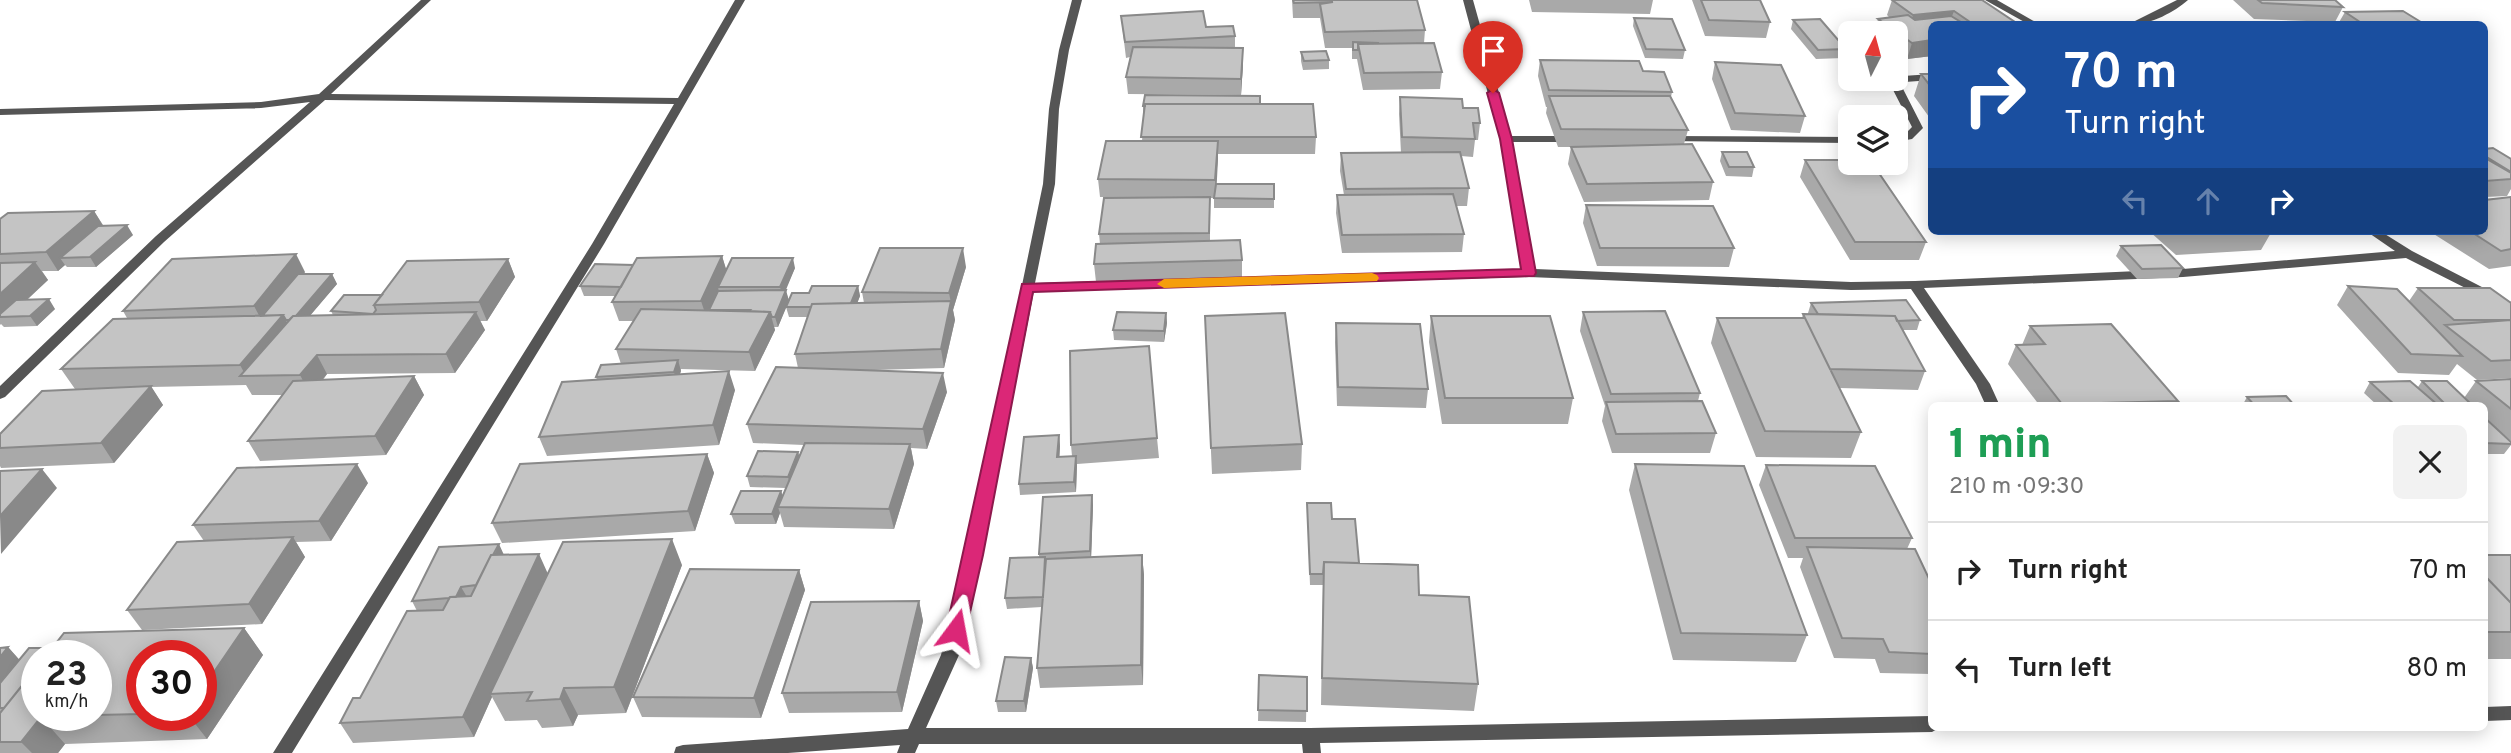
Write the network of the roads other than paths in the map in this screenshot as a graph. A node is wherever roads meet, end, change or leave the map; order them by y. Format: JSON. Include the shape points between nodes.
{"nodes":[{"id":1,"x":426,"y":0,"type":"edge"},
{"id":2,"x":740,"y":0,"type":"edge"},
{"id":3,"x":1077,"y":0,"type":"edge"},
{"id":4,"x":1468,"y":0,"type":"edge"},
{"id":5,"x":1990,"y":0,"type":"edge"},
{"id":6,"x":2183,"y":0,"type":"edge"},
{"id":7,"x":2028,"y":21,"type":"edge"},
{"id":8,"x":2141,"y":21,"type":"edge"},
{"id":9,"x":1928,"y":77,"type":"edge"},
{"id":10,"x":322,"y":97,"type":"junction"},
{"id":11,"x":682,"y":101,"type":"junction"},
{"id":12,"x":1906,"y":105,"type":"edge"},
{"id":13,"x":1908,"y":109,"type":"edge"},
{"id":14,"x":0,"y":112,"type":"edge"},
{"id":15,"x":1908,"y":137,"type":"edge"},
{"id":16,"x":1506,"y":139,"type":"junction"},
{"id":17,"x":1588,"y":139,"type":"edge"},
{"id":18,"x":1657,"y":139,"type":"edge"},
{"id":19,"x":1838,"y":140,"type":"edge"},
{"id":20,"x":2378,"y":235,"type":"edge"},
{"id":21,"x":2408,"y":254,"type":"junction"},
{"id":22,"x":1529,"y":273,"type":"junction"},
{"id":23,"x":1915,"y":285,"type":"junction"},
{"id":24,"x":1027,"y":287,"type":"junction"},
{"id":25,"x":2511,"y":307,"type":"edge"},
{"id":26,"x":0,"y":394,"type":"edge"},
{"id":27,"x":1991,"y":402,"type":"edge"},
{"id":28,"x":2511,"y":713,"type":"edge"},
{"id":29,"x":2488,"y":714,"type":"edge"},
{"id":30,"x":1928,"y":724,"type":"edge"},
{"id":31,"x":1311,"y":744,"type":"edge"},
{"id":32,"x":909,"y":745,"type":"edge"},
{"id":33,"x":282,"y":753,"type":"edge"},
{"id":34,"x":683,"y":753,"type":"edge"}],
"edges":[{"from":1,"to":10,"type":"street"},
{"from":2,"to":11,"type":"street"},
{"from":3,"to":24,"type":"street","via":[[1064,50],[1049,184]]},
{"from":4,"to":16,"type":"street"},
{"from":5,"to":7,"type":"street"},
{"from":6,"to":8,"type":"street"},
{"from":9,"to":12,"type":"street","via":[[1895,84]]},
{"from":10,"to":11,"type":"street"},
{"from":10,"to":14,"type":"street","via":[[261,105]]},
{"from":10,"to":26,"type":"street","via":[[160,239]]},
{"from":11,"to":33,"type":"street"},
{"from":13,"to":15,"type":"street","via":[[1918,128]]},
{"from":16,"to":17,"type":"street"},
{"from":16,"to":22,"type":"street"},
{"from":18,"to":19,"type":"street"},
{"from":20,"to":21,"type":"street"},
{"from":21,"to":23,"type":"street","via":[[2183,273]]},
{"from":21,"to":25,"type":"street"},
{"from":22,"to":23,"type":"street"},
{"from":22,"to":24,"type":"street"},
{"from":23,"to":27,"type":"street"},
{"from":24,"to":32,"type":"street","via":[[950,655]]},
{"from":28,"to":29,"type":"street"},
{"from":30,"to":31,"type":"street"},
{"from":31,"to":32,"type":"street"},
{"from":32,"to":34,"type":"street"}]}
